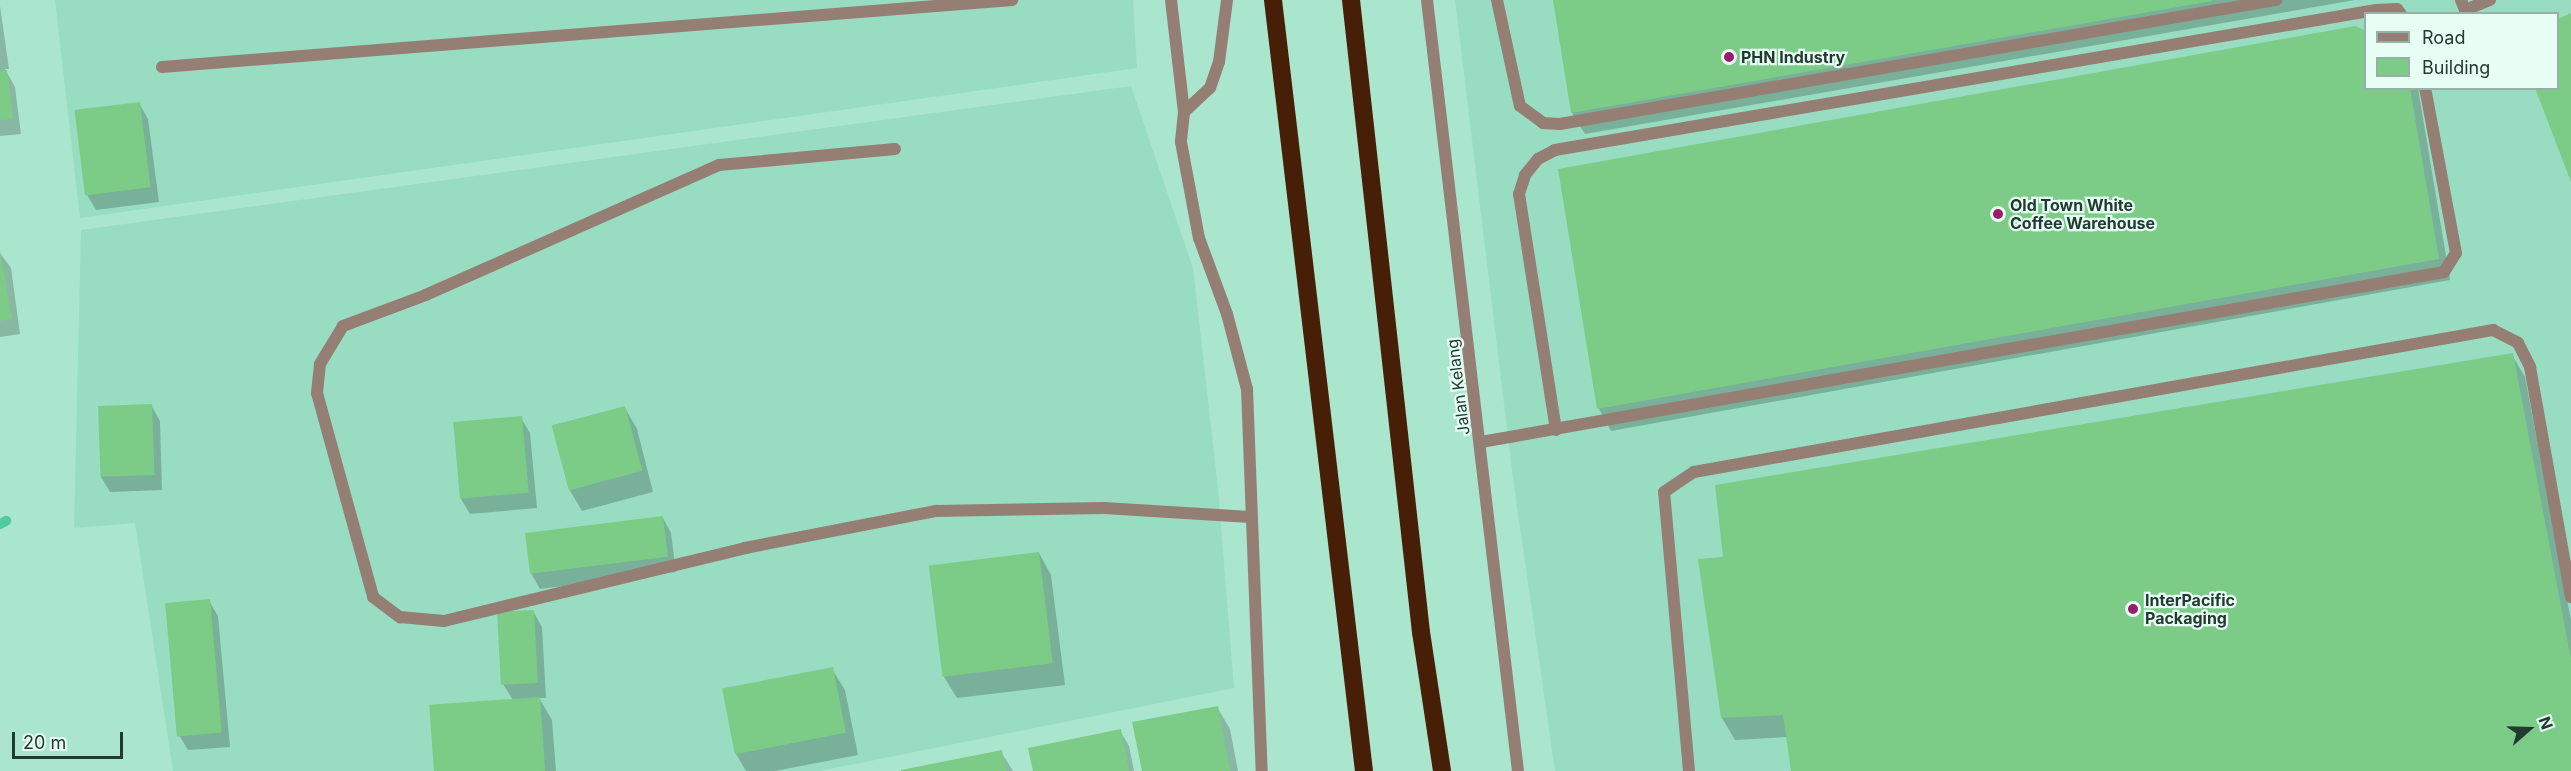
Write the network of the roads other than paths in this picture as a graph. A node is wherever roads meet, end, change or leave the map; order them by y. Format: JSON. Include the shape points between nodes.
{"nodes":[{"id":1,"x":1012,"y":0,"type":"edge"},
{"id":2,"x":1171,"y":0,"type":"edge"},
{"id":3,"x":1227,"y":0,"type":"edge"},
{"id":4,"x":1273,"y":0,"type":"edge"},
{"id":5,"x":1351,"y":0,"type":"edge"},
{"id":6,"x":1427,"y":0,"type":"edge"},
{"id":7,"x":1497,"y":0,"type":"edge"},
{"id":8,"x":2276,"y":0,"type":"edge"},
{"id":9,"x":2461,"y":0,"type":"edge"},
{"id":10,"x":2490,"y":0,"type":"edge"},
{"id":11,"x":2371,"y":12,"type":"edge"},
{"id":12,"x":2399,"y":12,"type":"edge"},
{"id":13,"x":2364,"y":13,"type":"edge"},
{"id":14,"x":162,"y":67,"type":"dead end"},
{"id":15,"x":2425,"y":90,"type":"edge"},
{"id":16,"x":1184,"y":112,"type":"junction"},
{"id":17,"x":895,"y":149,"type":"dead end"},
{"id":18,"x":1556,"y":430,"type":"junction"},
{"id":19,"x":1481,"y":442,"type":"junction"},
{"id":20,"x":1250,"y":517,"type":"junction"},
{"id":21,"x":2571,"y":597,"type":"edge"},
{"id":22,"x":1262,"y":771,"type":"edge"},
{"id":23,"x":1364,"y":771,"type":"edge"},
{"id":24,"x":1442,"y":771,"type":"edge"},
{"id":25,"x":1518,"y":771,"type":"edge"},
{"id":26,"x":1689,"y":771,"type":"edge"}],
"edges":[{"from":1,"to":14,"type":"street"},
{"from":2,"to":16,"type":"street"},
{"from":3,"to":16,"type":"street","via":[[1219,62],[1210,88]]},
{"from":4,"to":23,"type":"highway"},
{"from":5,"to":24,"type":"highway","via":[[1421,632]]},
{"from":6,"to":19,"type":"street","name":"Jalan Kelang"},
{"from":7,"to":8,"type":"street","via":[[1520,106],[1543,123],[1560,124]]},
{"from":9,"to":10,"type":"street","via":[[2465,10]]},
{"from":11,"to":12,"type":"street"},
{"from":13,"to":18,"type":"street","via":[[1567,148],[1538,159],[1525,175],[1520,194]]},
{"from":15,"to":18,"type":"street","via":[[2456,253],[2444,272]]},
{"from":16,"to":20,"type":"street","via":[[1181,142],[1199,238],[1227,314],[1246,389]]},
{"from":17,"to":20,"type":"street","via":[[719,165],[426,295],[343,326],[320,364],[317,393],[373,597],[400,617],[444,621],[745,548],[936,512],[1104,508]]},
{"from":18,"to":19,"type":"street"},
{"from":19,"to":25,"type":"street","name":"Jalan Kelang"},
{"from":20,"to":22,"type":"street"},
{"from":21,"to":26,"type":"street","via":[[2530,367],[2518,343],[2493,330],[1694,472],[1664,492]]}]}
